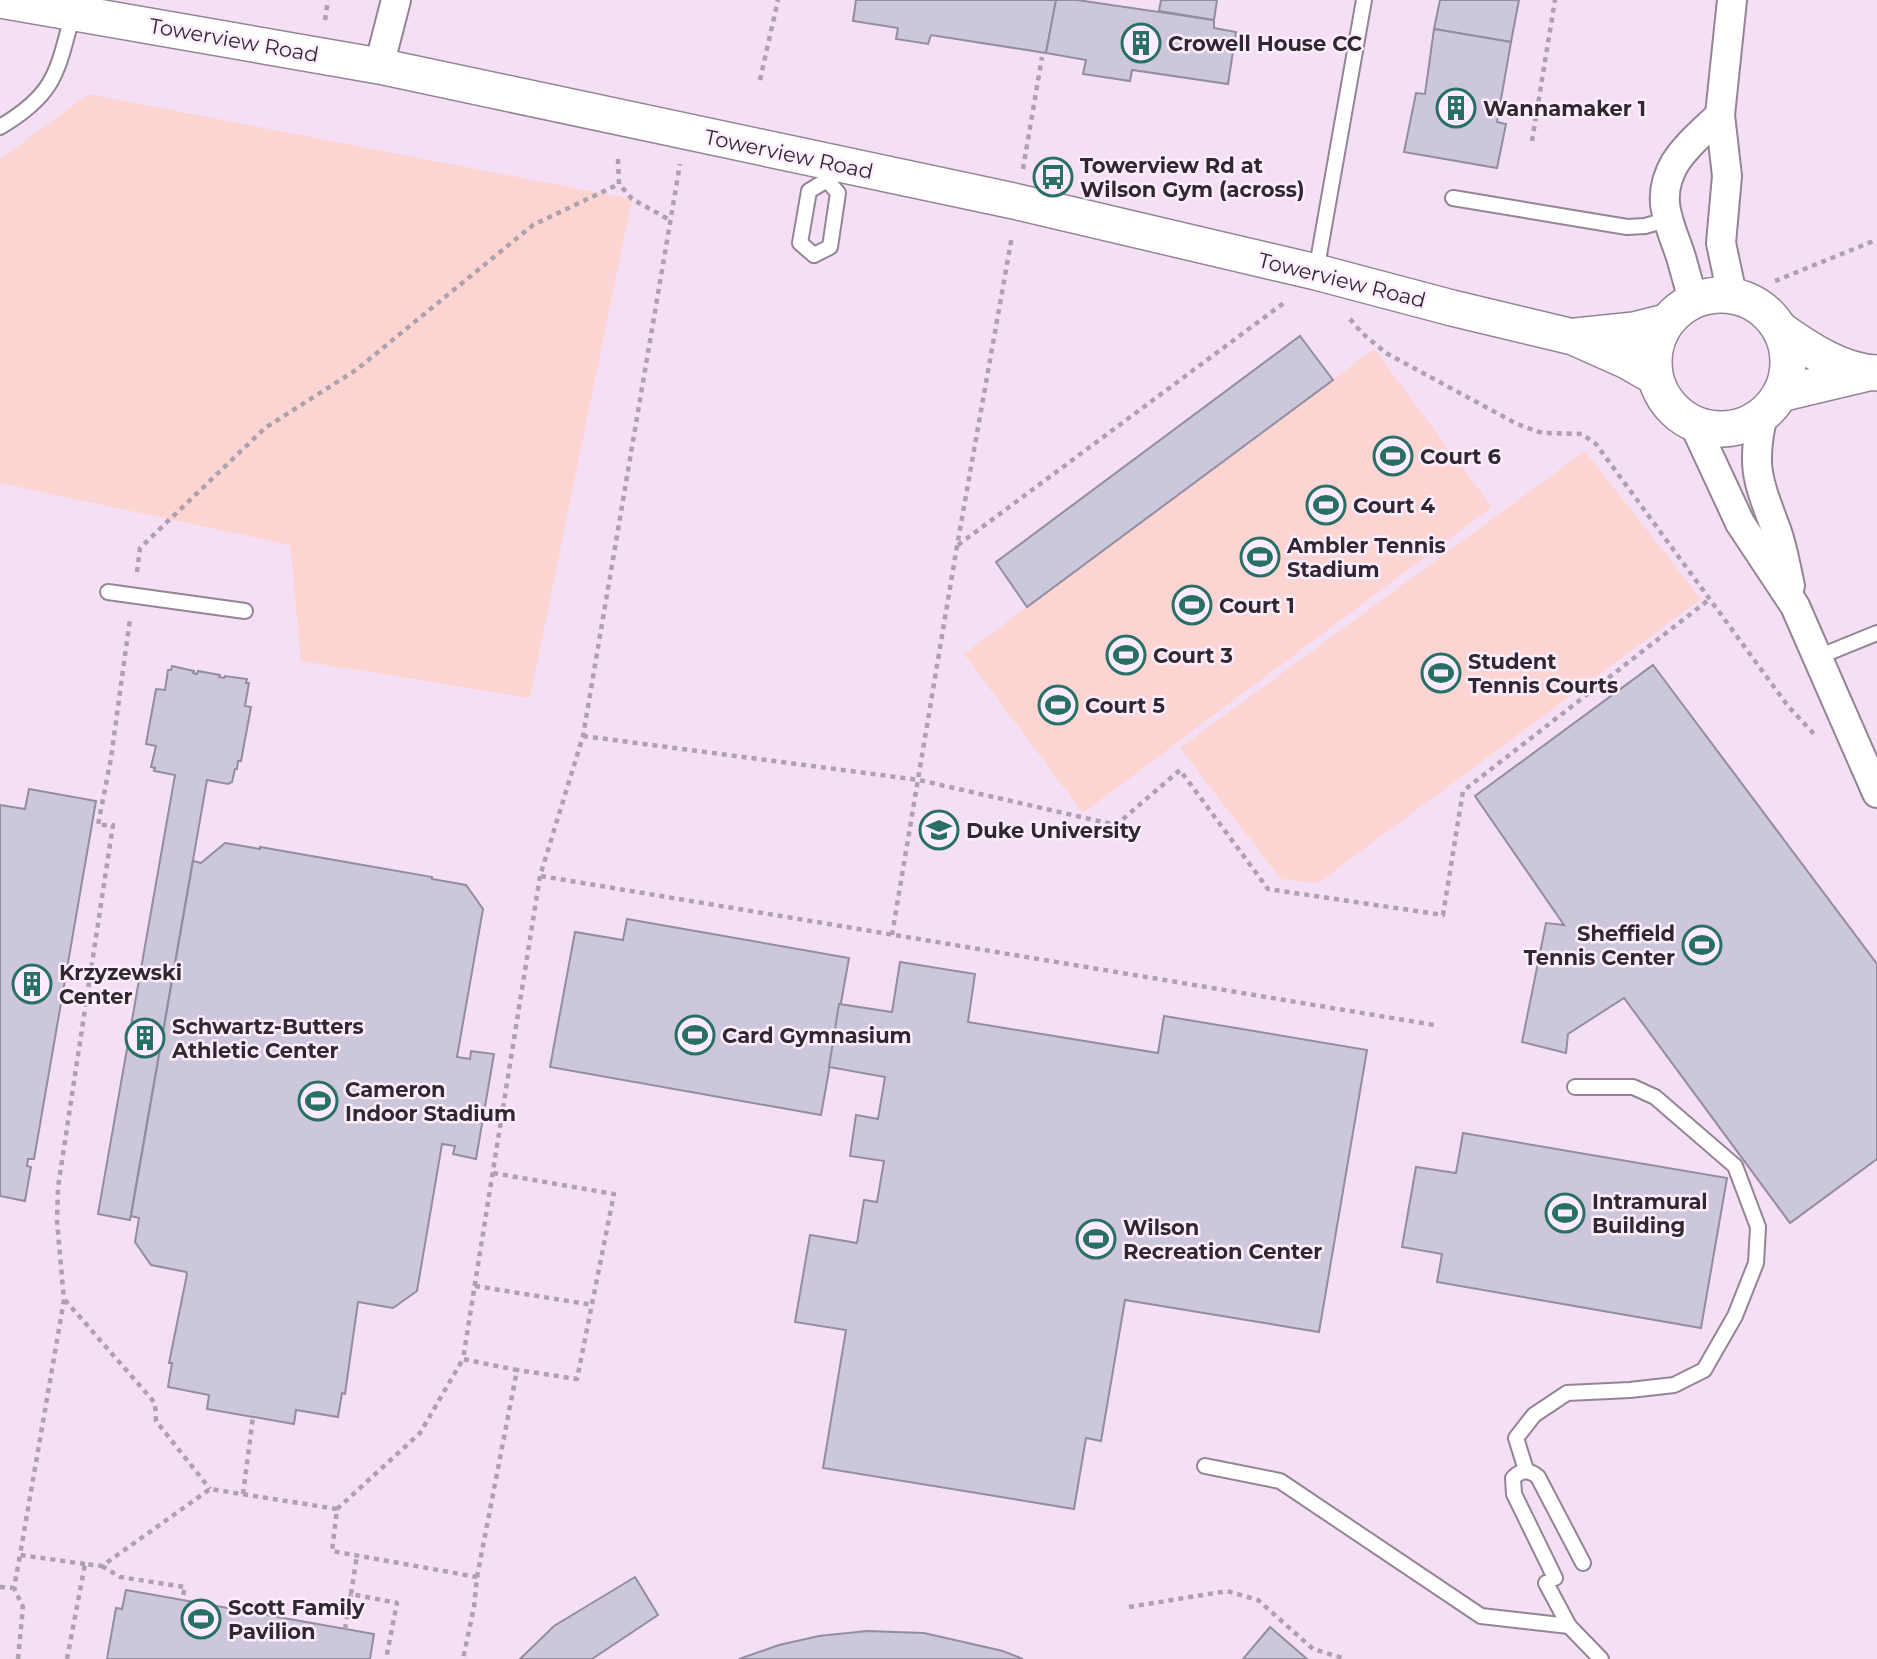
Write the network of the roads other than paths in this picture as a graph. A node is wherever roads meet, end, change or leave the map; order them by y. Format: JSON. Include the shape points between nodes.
{"nodes":[{"id":1,"x":0,"y":0,"type":"edge"},
{"id":2,"x":396,"y":0,"type":"edge"},
{"id":3,"x":1364,"y":0,"type":"edge"},
{"id":4,"x":1732,"y":0,"type":"edge"},
{"id":5,"x":73,"y":12,"type":"junction"},
{"id":6,"x":379,"y":66,"type":"junction"},
{"id":7,"x":1720,"y":115,"type":"junction"},
{"id":8,"x":0,"y":127,"type":"edge"},
{"id":9,"x":828,"y":171,"type":"junction"},
{"id":10,"x":1453,"y":198,"type":"dead end"},
{"id":11,"x":1666,"y":220,"type":"junction"},
{"id":12,"x":1316,"y":272,"type":"junction"},
{"id":13,"x":1732,"y":295,"type":"junction"},
{"id":14,"x":1693,"y":300,"type":"junction"},
{"id":15,"x":1666,"y":322,"type":"junction"},
{"id":16,"x":1781,"y":330,"type":"junction"},
{"id":17,"x":1573,"y":337,"type":"junction"},
{"id":18,"x":1872,"y":373,"type":"edge"},
{"id":19,"x":1655,"y":377,"type":"junction"},
{"id":20,"x":1771,"y":404,"type":"junction"},
{"id":21,"x":1695,"y":424,"type":"junction"},
{"id":22,"x":108,"y":592,"type":"dead end"},
{"id":23,"x":1795,"y":606,"type":"junction"},
{"id":24,"x":245,"y":611,"type":"dead end"},
{"id":25,"x":1877,"y":633,"type":"edge"},
{"id":26,"x":1818,"y":657,"type":"junction"},
{"id":27,"x":1877,"y":793,"type":"edge"},
{"id":28,"x":1575,"y":1087,"type":"dead end"},
{"id":29,"x":1205,"y":1466,"type":"dead end"},
{"id":30,"x":1526,"y":1471,"type":"junction"},
{"id":31,"x":1583,"y":1563,"type":"dead end"},
{"id":32,"x":1569,"y":1626,"type":"junction"},
{"id":33,"x":1601,"y":1659,"type":"edge"}],
"edges":[{"from":1,"to":5,"type":"street","name":"Towerview Road"},
{"from":2,"to":6,"type":"street"},
{"from":3,"to":12,"type":"lane"},
{"from":4,"to":7,"type":"street"},
{"from":5,"to":6,"type":"street","name":"Towerview Road"},
{"from":5,"to":8,"type":"lane","via":[[55,75],[41,97]]},
{"from":6,"to":9,"type":"street","name":"Towerview Road","via":[[685,131]]},
{"from":7,"to":11,"type":"street","via":[[1675,164],[1664,199]]},
{"from":7,"to":13,"type":"street","via":[[1727,176],[1721,243]]},
{"from":9,"to":9,"type":"lane","via":[[809,191],[800,243],[813,259],[830,247],[838,193]]},
{"from":9,"to":12,"type":"street","name":"Towerview Road","via":[[1018,202]]},
{"from":10,"to":11,"type":"lane","via":[[1627,228]]},
{"from":11,"to":14,"type":"street"},
{"from":12,"to":17,"type":"street","name":"Towerview Road"},
{"from":13,"to":14,"type":"street"},
{"from":13,"to":16,"type":"street","via":[[1751,301]]},
{"from":14,"to":15,"type":"street"},
{"from":15,"to":17,"type":"street","name":"Towerview Road"},
{"from":15,"to":19,"type":"street","via":[[1653,358]]},
{"from":16,"to":18,"type":"street","via":[[1808,349]]},
{"from":16,"to":20,"type":"street","via":[[1788,352],[1787,373]]},
{"from":17,"to":19,"type":"street","name":"Towerview Road"},
{"from":18,"to":20,"type":"street"},
{"from":19,"to":21,"type":"street","via":[[1669,405]]},
{"from":20,"to":21,"type":"street","via":[[1747,424],[1712,429]]},
{"from":20,"to":23,"type":"street","via":[[1756,440],[1758,480]]},
{"from":21,"to":23,"type":"street","via":[[1740,523]]},
{"from":22,"to":24,"type":"lane"},
{"from":23,"to":26,"type":"street"},
{"from":25,"to":26,"type":"lane"},
{"from":26,"to":27,"type":"street"},
{"from":28,"to":30,"type":"lane","via":[[1633,1087],[1655,1097],[1735,1166],[1758,1227],[1756,1263],[1735,1316],[1704,1370],[1674,1385],[1567,1393],[1534,1415],[1516,1438]]},
{"from":29,"to":32,"type":"lane","via":[[1280,1481],[1481,1615]]},
{"from":30,"to":31,"type":"lane","via":[[1538,1477]]},
{"from":30,"to":32,"type":"lane","via":[[1513,1478],[1514,1494]]},
{"from":32,"to":33,"type":"lane"}]}
